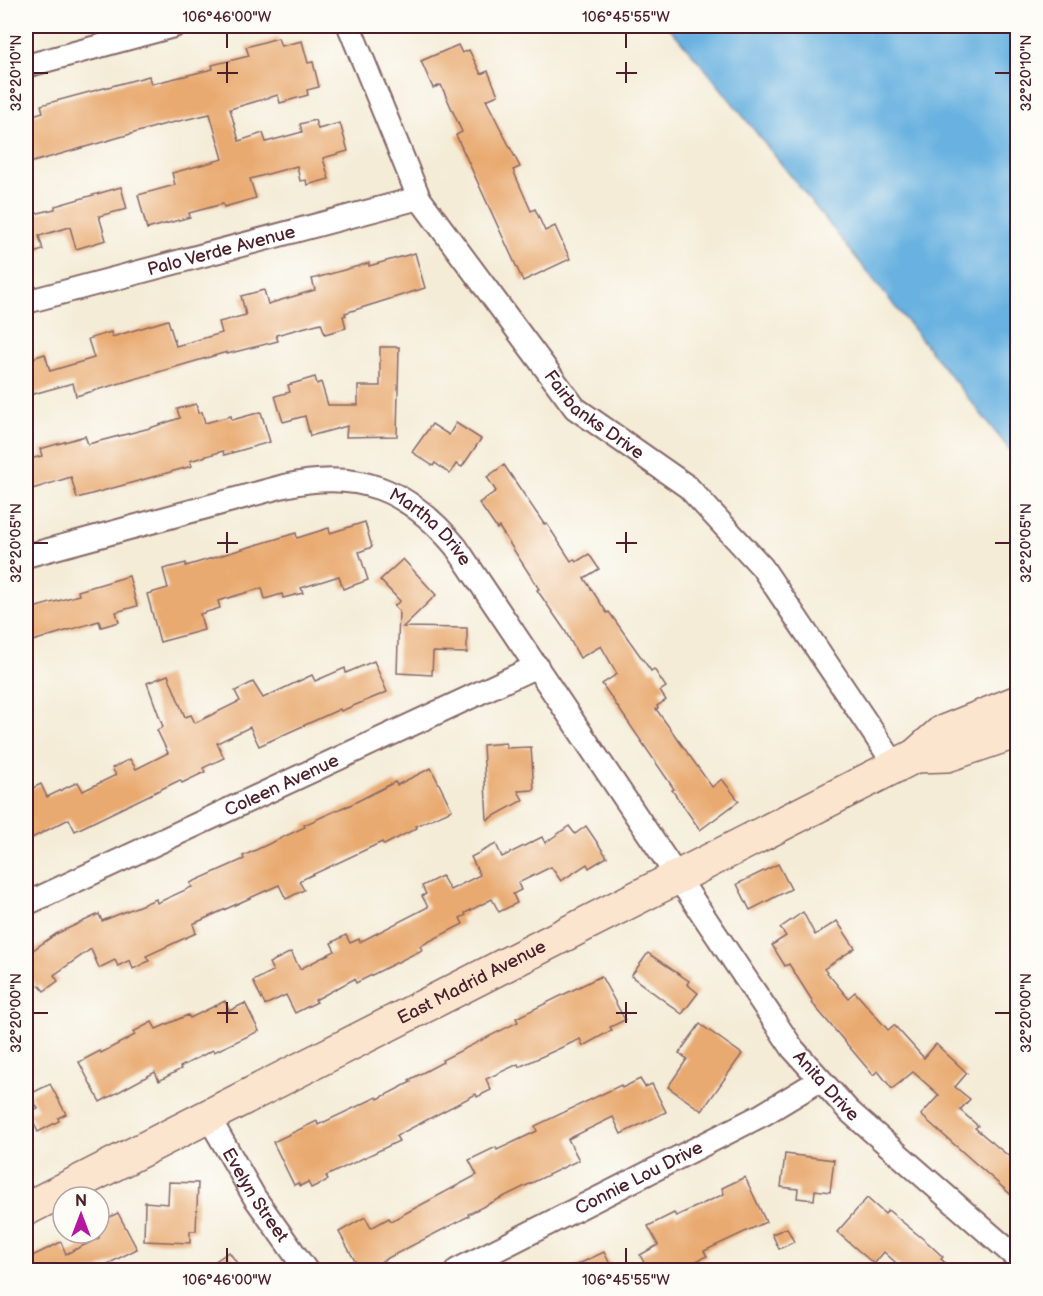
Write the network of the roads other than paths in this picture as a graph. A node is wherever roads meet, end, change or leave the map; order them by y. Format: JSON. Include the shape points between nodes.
{"nodes":[{"id":1,"x":174,"y":26,"type":"edge"},
{"id":2,"x":349,"y":26,"type":"edge"},
{"id":3,"x":26,"y":66,"type":"edge"},
{"id":4,"x":419,"y":198,"type":"junction"},
{"id":5,"x":26,"y":302,"type":"edge"},
{"id":6,"x":26,"y":556,"type":"edge"},
{"id":7,"x":537,"y":666,"type":"junction"},
{"id":8,"x":1017,"y":702,"type":"edge"},
{"id":9,"x":1017,"y":731,"type":"edge"},
{"id":10,"x":905,"y":760,"type":"junction"},
{"id":11,"x":677,"y":877,"type":"junction"},
{"id":12,"x":26,"y":904,"type":"edge"},
{"id":13,"x":820,"y":1080,"type":"junction"},
{"id":14,"x":208,"y":1116,"type":"junction"},
{"id":15,"x":26,"y":1209,"type":"edge"},
{"id":16,"x":1017,"y":1259,"type":"edge"},
{"id":17,"x":306,"y":1270,"type":"edge"},
{"id":18,"x":457,"y":1270,"type":"edge"}],
"edges":[{"from":1,"to":3,"type":"street"},
{"from":2,"to":4,"type":"street","name":"Fairbanks Drive"},
{"from":4,"to":5,"type":"street","name":"Palo Verde Avenue"},
{"from":4,"to":10,"type":"street","name":"Fairbanks Drive","via":[[574,408],[688,487],[762,567]]},
{"from":6,"to":7,"type":"street","name":"Martha Drive","via":[[299,483],[332,480],[366,484],[416,506],[444,532]]},
{"from":7,"to":11,"type":"street","name":"Martha Drive"},
{"from":7,"to":12,"type":"street","name":"Coleen Avenue"},
{"from":8,"to":10,"type":"street","name":"East Madrid Avenue","via":[[941,733]]},
{"from":9,"to":10,"type":"street","name":"East Madrid Avenue","via":[[947,755]]},
{"from":10,"to":11,"type":"street","name":"East Madrid Avenue"},
{"from":11,"to":13,"type":"street","name":"Anita Drive","via":[[779,1031]]},
{"from":11,"to":14,"type":"street","name":"East Madrid Avenue"},
{"from":13,"to":16,"type":"street","name":"Anita Drive"},
{"from":13,"to":18,"type":"street","name":"Connie Lou Drive","via":[[762,1115]]},
{"from":14,"to":15,"type":"street","name":"East Madrid Avenue"},
{"from":14,"to":17,"type":"street","name":"Evelyn Street","via":[[255,1198]]}]}
